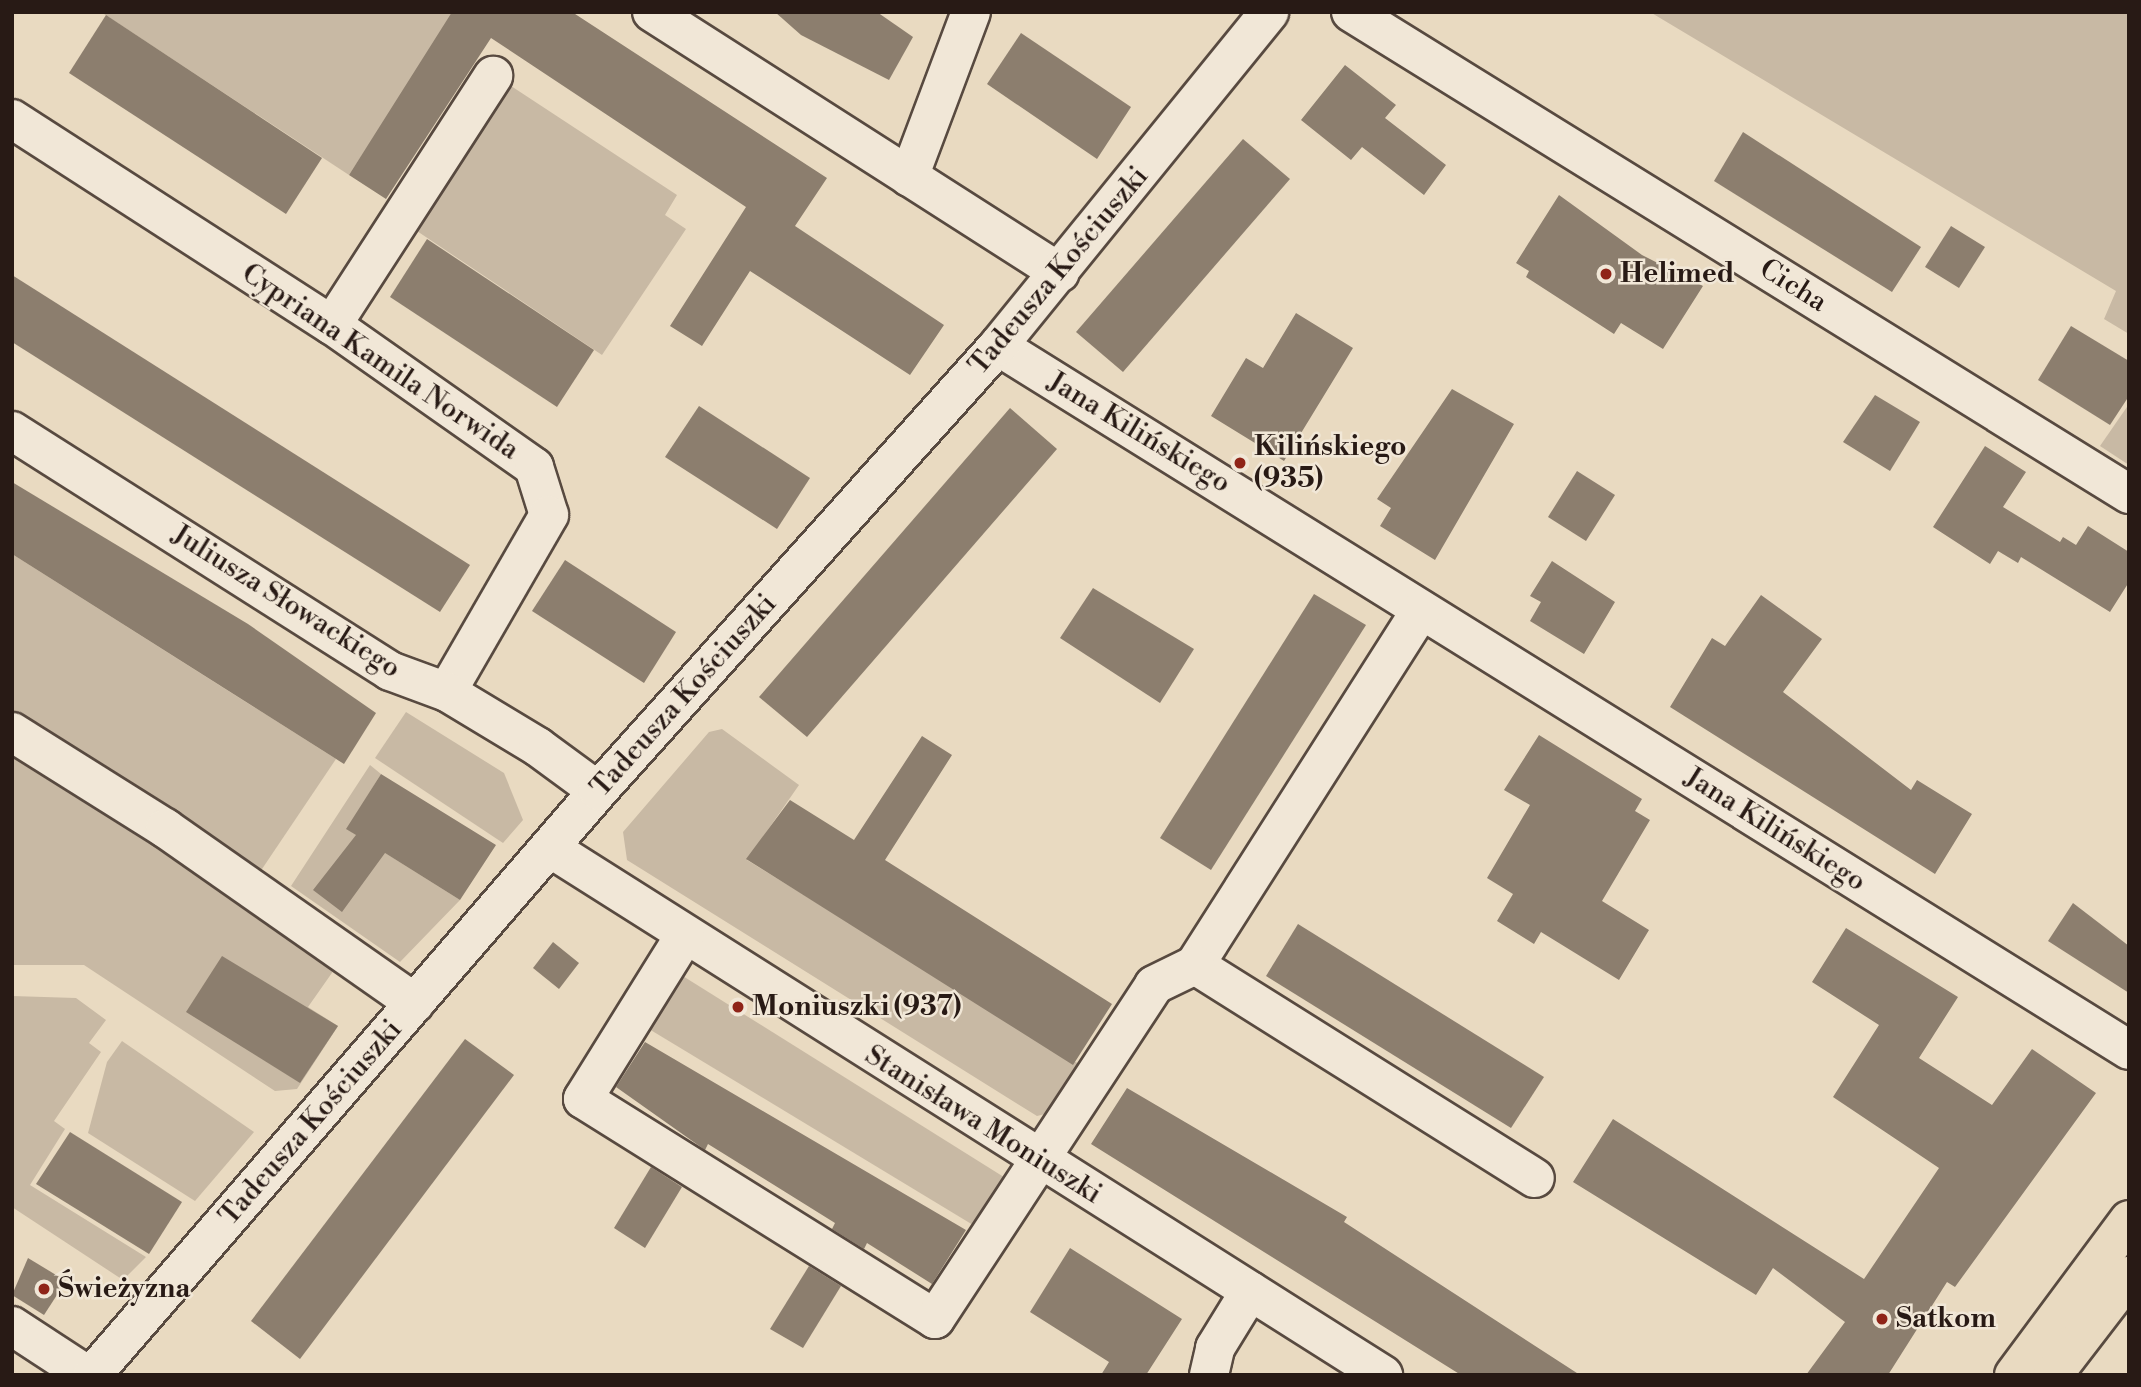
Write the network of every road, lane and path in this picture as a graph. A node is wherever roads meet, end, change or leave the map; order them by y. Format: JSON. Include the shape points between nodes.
{"nodes":[{"id":1,"x":652,"y":12,"type":"edge"},
{"id":2,"x":971,"y":12,"type":"edge"},
{"id":3,"x":1269,"y":12,"type":"edge"},
{"id":4,"x":1351,"y":12,"type":"edge"},
{"id":5,"x":493,"y":76,"type":"dead end"},
{"id":6,"x":12,"y":120,"type":"edge"},
{"id":7,"x":909,"y":177,"type":"junction"},
{"id":8,"x":1060,"y":273,"type":"junction"},
{"id":9,"x":332,"y":325,"type":"junction"},
{"id":10,"x":998,"y":346,"type":"junction"},
{"id":11,"x":12,"y":430,"type":"edge"},
{"id":12,"x":2129,"y":494,"type":"edge"},
{"id":13,"x":1421,"y":610,"type":"junction"},
{"id":14,"x":447,"y":692,"type":"junction"},
{"id":15,"x":12,"y":732,"type":"edge"},
{"id":16,"x":598,"y":791,"type":"junction"},
{"id":17,"x":550,"y":848,"type":"junction"},
{"id":18,"x":685,"y":934,"type":"junction"},
{"id":19,"x":1195,"y":965,"type":"junction"},
{"id":20,"x":415,"y":1003,"type":"junction"},
{"id":21,"x":2129,"y":1050,"type":"edge"},
{"id":22,"x":1038,"y":1161,"type":"junction"},
{"id":23,"x":1535,"y":1178,"type":"dead end"},
{"id":24,"x":2129,"y":1220,"type":"edge"},
{"id":25,"x":2129,"y":1276,"type":"edge"},
{"id":26,"x":1250,"y":1291,"type":"junction"},
{"id":27,"x":12,"y":1326,"type":"edge"},
{"id":28,"x":87,"y":1375,"type":"edge"},
{"id":29,"x":92,"y":1375,"type":"edge"},
{"id":30,"x":1209,"y":1375,"type":"edge"},
{"id":31,"x":1383,"y":1375,"type":"edge"},
{"id":32,"x":2014,"y":1375,"type":"edge"},
{"id":33,"x":2053,"y":1375,"type":"edge"}],
"edges":[{"from":1,"to":7,"type":"street"},
{"from":2,"to":7,"type":"street"},
{"from":3,"to":8,"type":"street","name":"Tadeusza Kościuszki"},
{"from":4,"to":12,"type":"street","name":"Cicha"},
{"from":5,"to":9,"type":"street"},
{"from":6,"to":9,"type":"street","name":"Cypriana Kamila Norwida"},
{"from":7,"to":8,"type":"street"},
{"from":8,"to":10,"type":"street","name":"Tadeusza Kościuszki"},
{"from":9,"to":14,"type":"street","name":"Cypriana Kamila Norwida","via":[[534,467],[549,515]]},
{"from":10,"to":13,"type":"street","name":"Jana Kilińskiego"},
{"from":10,"to":16,"type":"street","name":"Tadeusza Kościuszki"},
{"from":11,"to":14,"type":"street","name":"Juliusza Słowackiego","via":[[390,671]]},
{"from":13,"to":19,"type":"street"},
{"from":13,"to":21,"type":"street","name":"Jana Kilińskiego"},
{"from":14,"to":16,"type":"street","name":"Juliusza Słowackiego"},
{"from":15,"to":20,"type":"street","via":[[165,828]]},
{"from":16,"to":17,"type":"street","name":"Tadeusza Kościuszki"},
{"from":17,"to":18,"type":"street","name":"Stanisława Moniuszki"},
{"from":17,"to":20,"type":"street","name":"Tadeusza Kościuszki"},
{"from":18,"to":22,"type":"street","name":"Stanisława Moniuszki"},
{"from":18,"to":22,"type":"street","via":[[583,1099],[935,1318]]},
{"from":19,"to":22,"type":"street","via":[[1154,985]]},
{"from":19,"to":23,"type":"street"},
{"from":20,"to":29,"type":"street","name":"Tadeusza Kościuszki"},
{"from":22,"to":26,"type":"street","name":"Stanisława Moniuszki"},
{"from":24,"to":32,"type":"main road"},
{"from":25,"to":33,"type":"main road"},
{"from":26,"to":30,"type":"street","via":[[1214,1348]]},
{"from":26,"to":31,"type":"street","name":"Stanisława Moniuszki"},
{"from":27,"to":28,"type":"street"}]}
